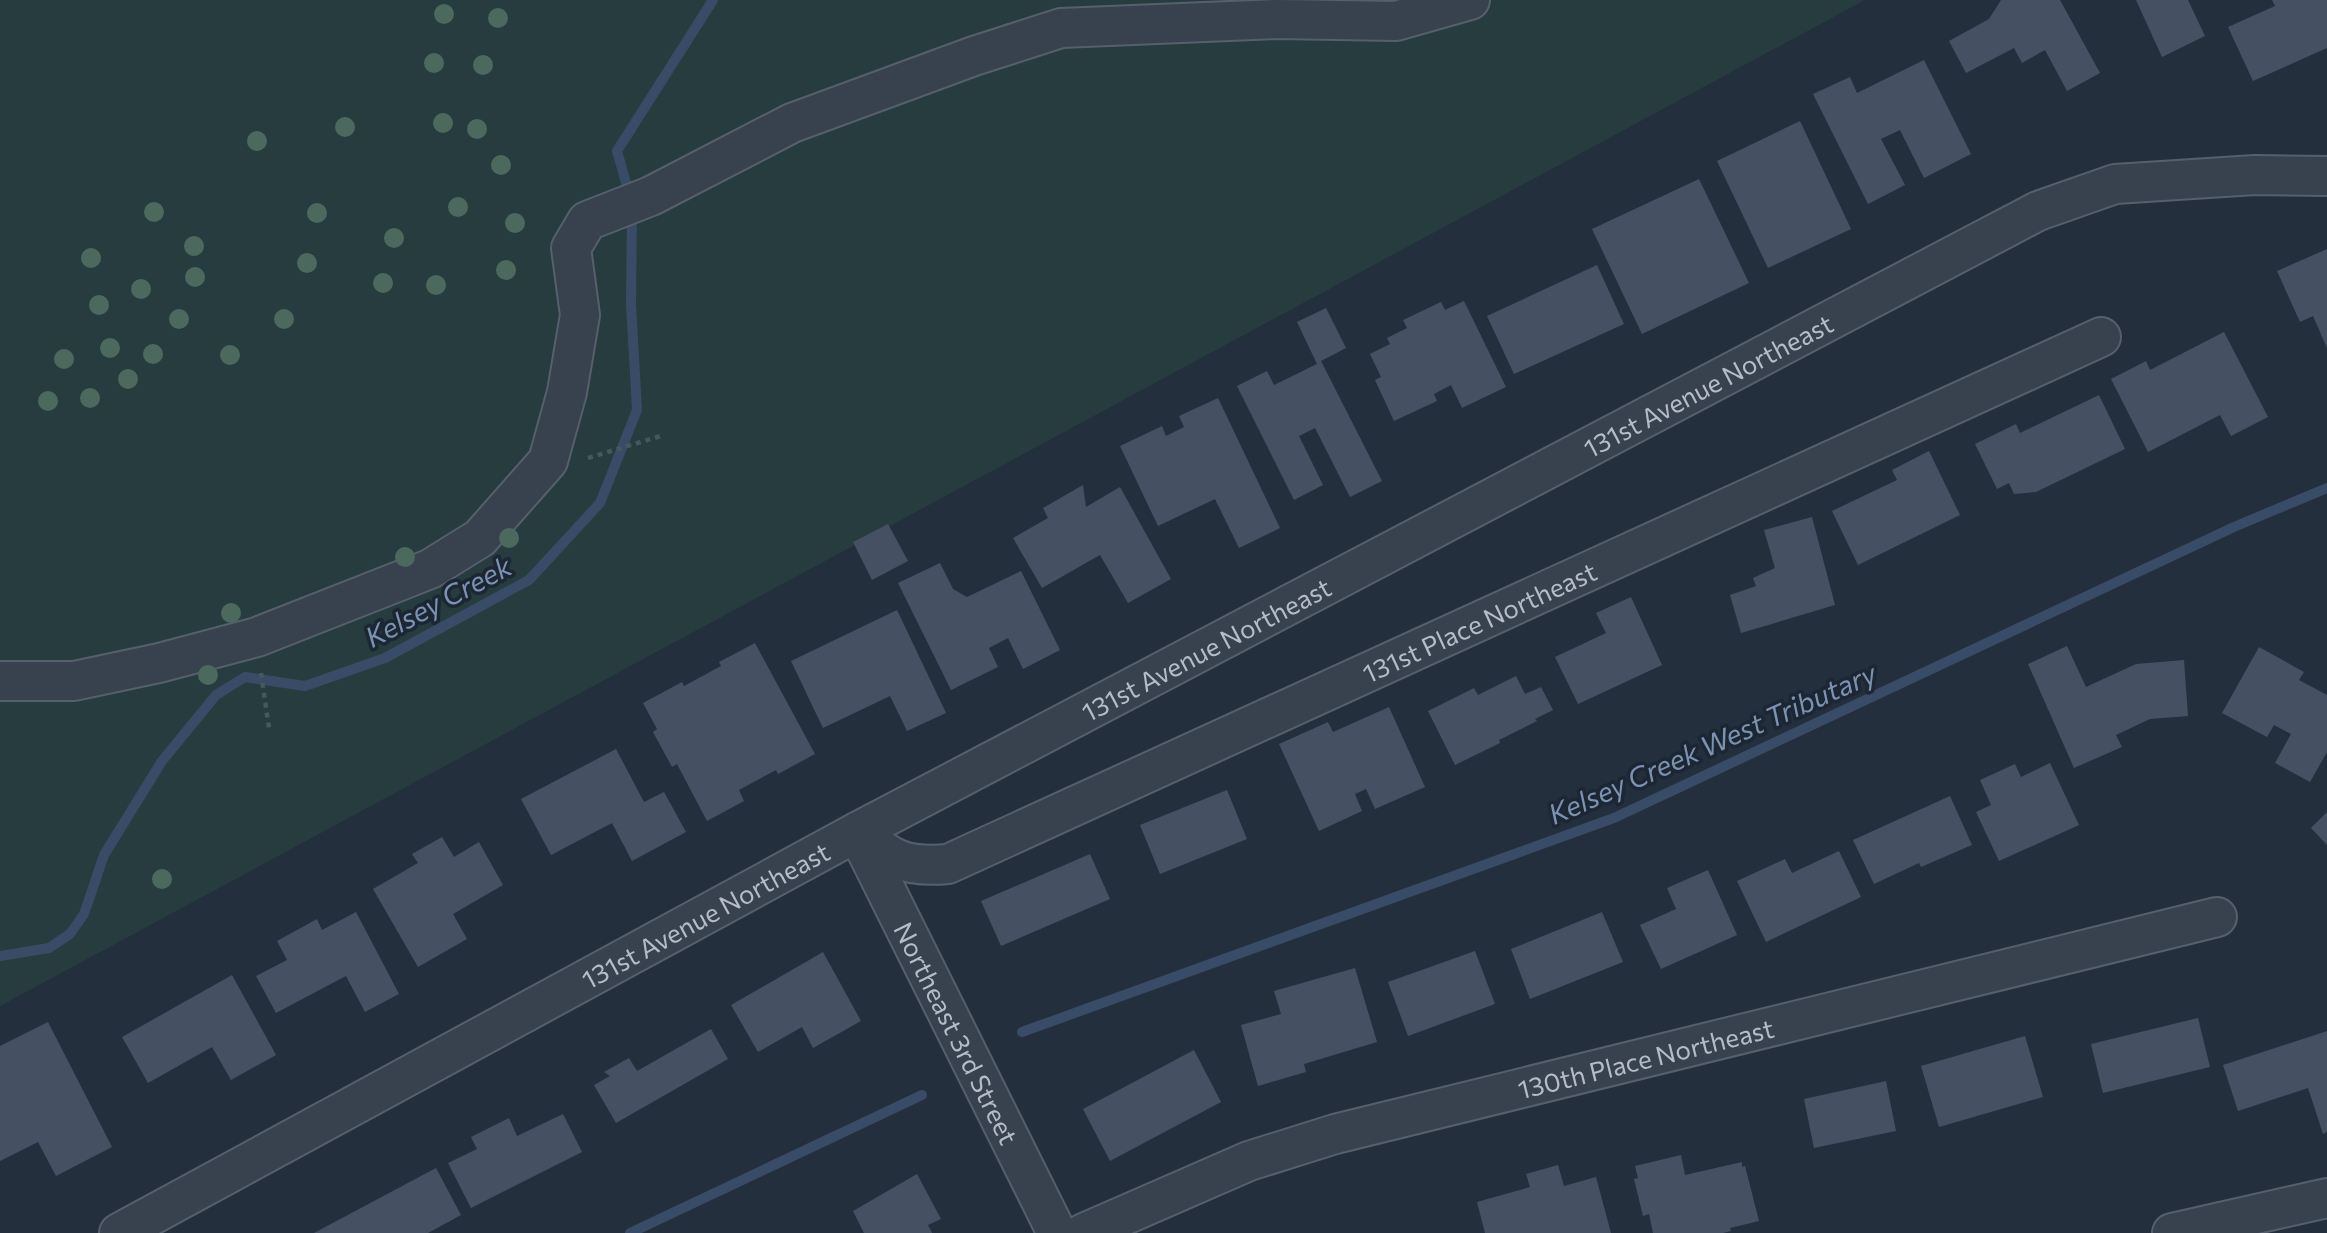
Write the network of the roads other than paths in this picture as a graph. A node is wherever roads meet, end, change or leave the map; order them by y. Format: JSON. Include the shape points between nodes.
{"nodes":[{"id":1,"x":1470,"y":0,"type":"edge"},
{"id":2,"x":2327,"y":176,"type":"edge"},
{"id":3,"x":2101,"y":337,"type":"dead end"},
{"id":4,"x":0,"y":681,"type":"edge"},
{"id":5,"x":857,"y":832,"type":"junction"},
{"id":6,"x":2217,"y":917,"type":"dead end"},
{"id":7,"x":2327,"y":1198,"type":"edge"},
{"id":8,"x":119,"y":1233,"type":"edge"},
{"id":9,"x":1057,"y":1233,"type":"edge"},
{"id":10,"x":1084,"y":1233,"type":"edge"},
{"id":11,"x":2172,"y":1233,"type":"edge"}],
"edges":[{"from":1,"to":4,"type":"street","via":[[1396,21],[1276,19],[1061,28],[792,123],[587,221],[571,248],[580,316],[567,392],[548,461],[480,538],[430,569],[257,637],[74,681]]},
{"from":2,"to":5,"type":"street","name":"131st Avenue Northeast","via":[[2255,175],[2115,184],[2038,211]]},
{"from":3,"to":5,"type":"street","name":"131st Place Northeast","via":[[948,864],[904,863]]},
{"from":5,"to":8,"type":"street","name":"131st Avenue Northeast"},
{"from":5,"to":9,"type":"street","name":"Northeast 3rd Street"},
{"from":6,"to":10,"type":"street","name":"130th Place Northeast","via":[[1335,1134],[1249,1161]]},
{"from":7,"to":11,"type":"street"}]}
